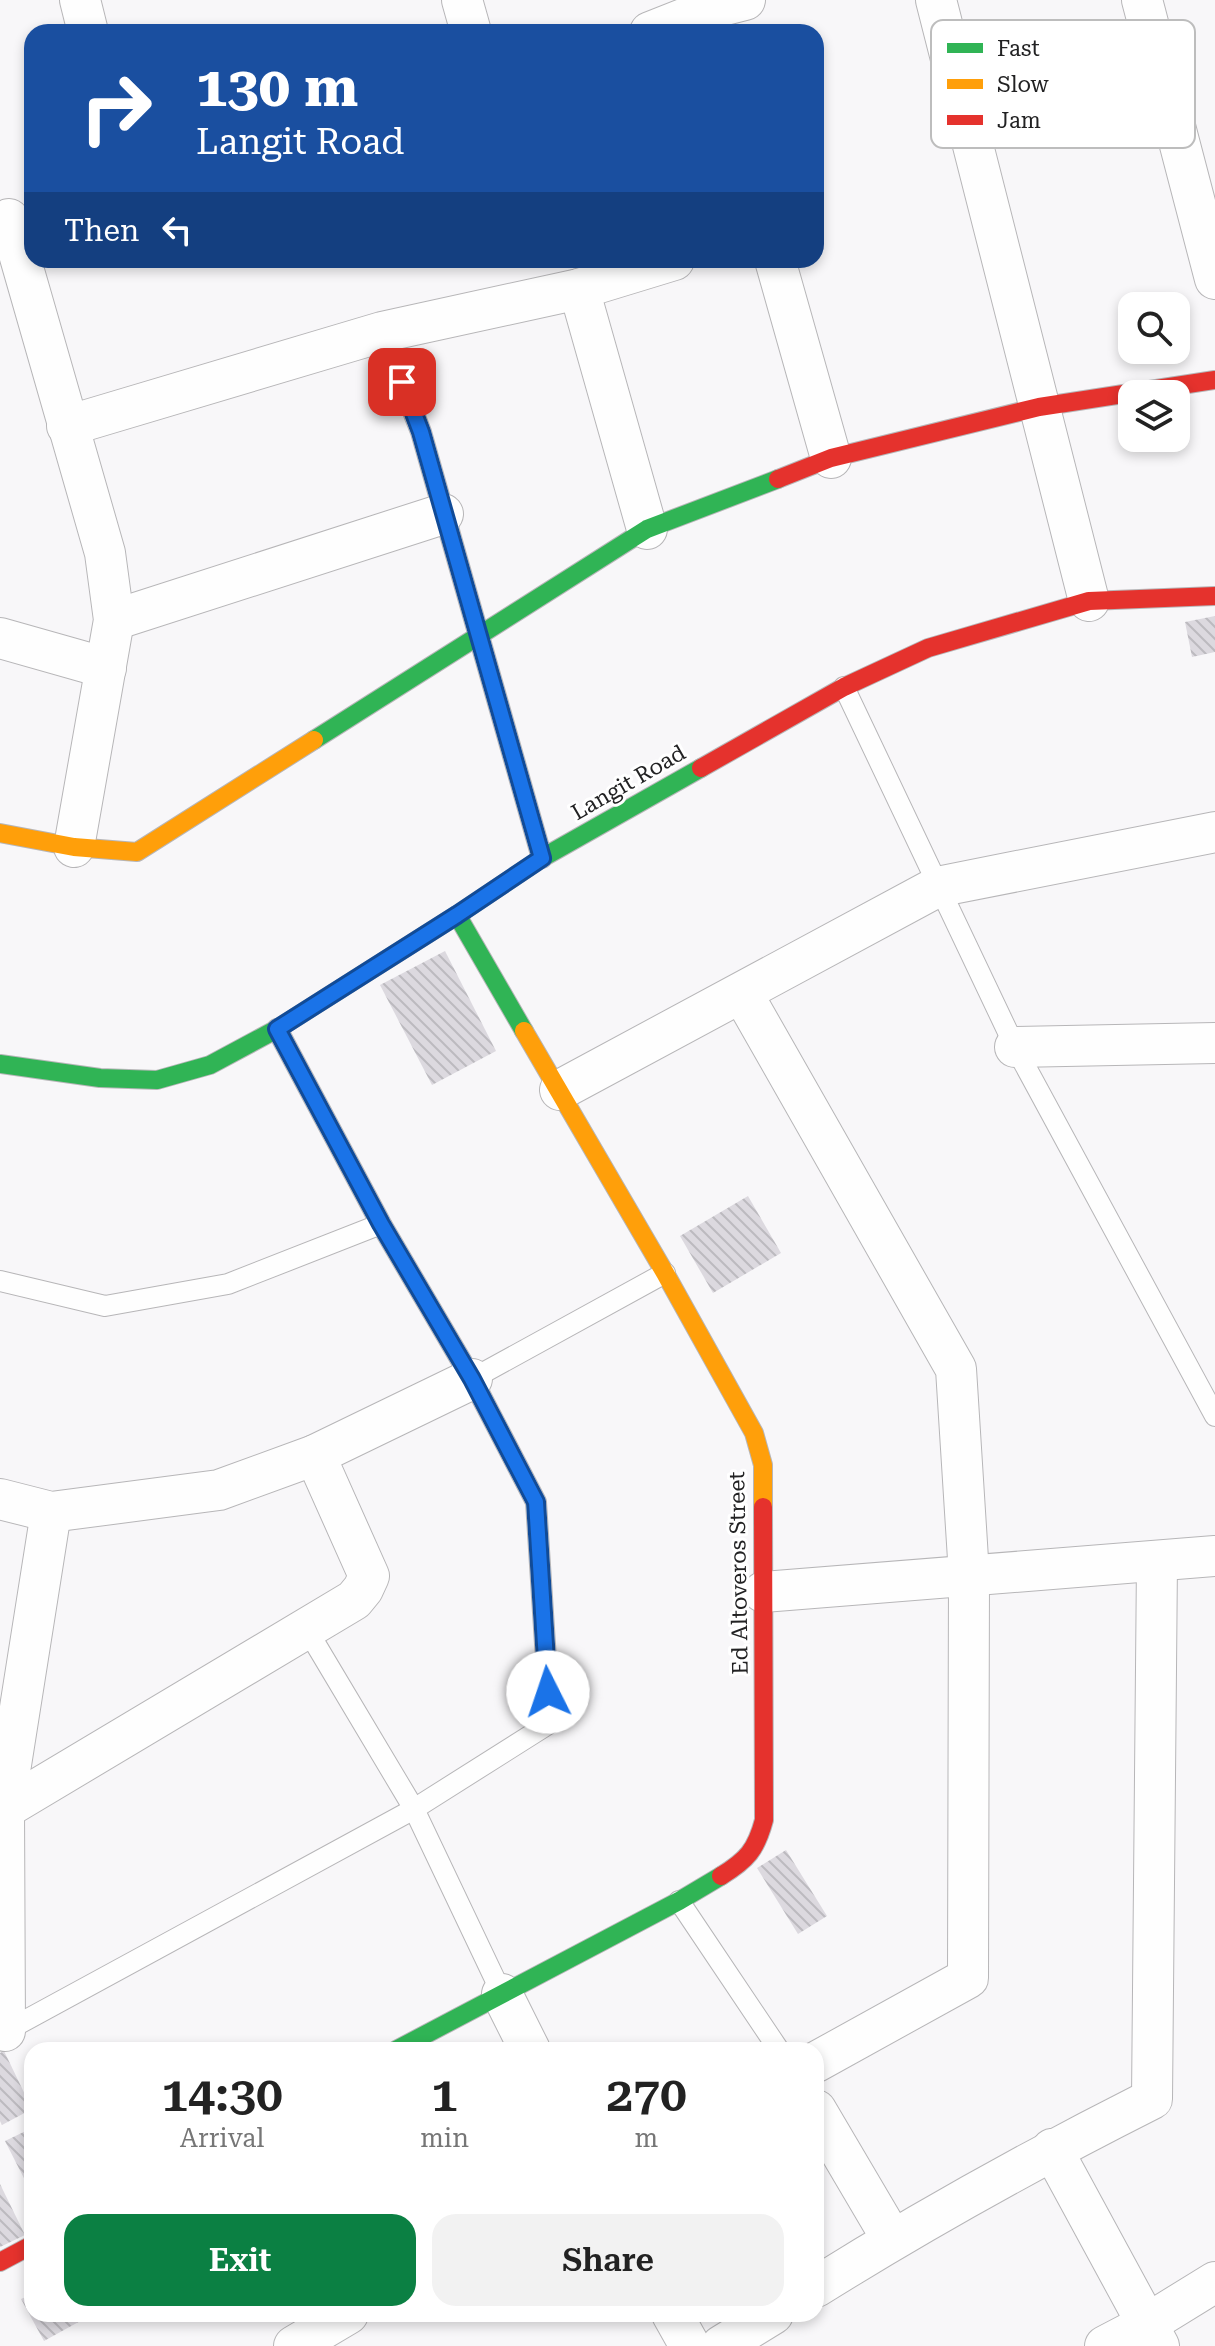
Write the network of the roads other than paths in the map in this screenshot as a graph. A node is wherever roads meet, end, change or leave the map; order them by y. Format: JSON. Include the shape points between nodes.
{"nodes":[{"id":1,"x":80,"y":0,"type":"edge"},
{"id":2,"x":462,"y":0,"type":"edge"},
{"id":3,"x":745,"y":0,"type":"edge"},
{"id":4,"x":936,"y":0,"type":"edge"},
{"id":5,"x":1142,"y":0,"type":"edge"},
{"id":6,"x":941,"y":20,"type":"edge"},
{"id":7,"x":1147,"y":20,"type":"edge"},
{"id":8,"x":709,"y":21,"type":"edge"},
{"id":9,"x":86,"y":24,"type":"edge"},
{"id":10,"x":469,"y":24,"type":"edge"},
{"id":11,"x":973,"y":148,"type":"edge"},
{"id":12,"x":1181,"y":148,"type":"edge"},
{"id":13,"x":14,"y":218,"type":"edge"},
{"id":14,"x":24,"y":257,"type":"edge"},
{"id":15,"x":27,"y":268,"type":"edge"},
{"id":16,"x":648,"y":268,"type":"edge"},
{"id":17,"x":777,"y":268,"type":"edge"},
{"id":18,"x":1215,"y":279,"type":"edge"},
{"id":19,"x":579,"y":289,"type":"junction"},
{"id":20,"x":382,"y":332,"type":"junction"},
{"id":21,"x":1215,"y":380,"type":"edge"},
{"id":22,"x":1039,"y":407,"type":"junction"},
{"id":23,"x":67,"y":426,"type":"junction"},
{"id":24,"x":831,"y":458,"type":"junction"},
{"id":25,"x":443,"y":514,"type":"junction"},
{"id":26,"x":647,"y":529,"type":"junction"},
{"id":27,"x":1215,"y":596,"type":"edge"},
{"id":28,"x":1089,"y":601,"type":"junction"},
{"id":29,"x":114,"y":620,"type":"junction"},
{"id":30,"x":478,"y":636,"type":"junction"},
{"id":31,"x":0,"y":638,"type":"edge"},
{"id":32,"x":106,"y":668,"type":"junction"},
{"id":33,"x":844,"y":687,"type":"junction"},
{"id":34,"x":1215,"y":832,"type":"edge"},
{"id":35,"x":0,"y":833,"type":"edge"},
{"id":36,"x":74,"y":847,"type":"junction"},
{"id":37,"x":542,"y":858,"type":"junction"},
{"id":38,"x":937,"y":887,"type":"junction"},
{"id":39,"x":457,"y":915,"type":"junction"},
{"id":40,"x":742,"y":993,"type":"junction"},
{"id":41,"x":277,"y":1029,"type":"junction"},
{"id":42,"x":1215,"y":1043,"type":"edge"},
{"id":43,"x":1015,"y":1047,"type":"junction"},
{"id":44,"x":0,"y":1064,"type":"edge"},
{"id":45,"x":560,"y":1090,"type":"junction"},
{"id":46,"x":381,"y":1224,"type":"junction"},
{"id":47,"x":665,"y":1273,"type":"junction"},
{"id":48,"x":0,"y":1281,"type":"edge"},
{"id":49,"x":472,"y":1379,"type":"junction"},
{"id":50,"x":1215,"y":1416,"type":"edge"},
{"id":51,"x":315,"y":1455,"type":"junction"},
{"id":52,"x":0,"y":1499,"type":"edge"},
{"id":53,"x":51,"y":1512,"type":"junction"},
{"id":54,"x":1215,"y":1556,"type":"edge"},
{"id":55,"x":1157,"y":1561,"type":"junction"},
{"id":56,"x":969,"y":1575,"type":"junction"},
{"id":57,"x":763,"y":1592,"type":"junction"},
{"id":58,"x":306,"y":1628,"type":"junction"},
{"id":59,"x":4,"y":1809,"type":"junction"},
{"id":60,"x":414,"y":1809,"type":"junction"},
{"id":61,"x":679,"y":1901,"type":"junction"},
{"id":62,"x":502,"y":1994,"type":"junction"},
{"id":63,"x":3,"y":2033,"type":"edge"},
{"id":64,"x":411,"y":2042,"type":"edge"},
{"id":65,"x":526,"y":2042,"type":"edge"},
{"id":66,"x":774,"y":2042,"type":"edge"},
{"id":67,"x":824,"y":2058,"type":"edge"},
{"id":68,"x":824,"y":2124,"type":"edge"},
{"id":69,"x":1052,"y":2149,"type":"junction"},
{"id":70,"x":892,"y":2239,"type":"junction"},
{"id":71,"x":24,"y":2249,"type":"edge"},
{"id":72,"x":0,"y":2262,"type":"edge"},
{"id":73,"x":824,"y":2282,"type":"edge"},
{"id":74,"x":1215,"y":2282,"type":"edge"},
{"id":75,"x":334,"y":2322,"type":"edge"},
{"id":76,"x":676,"y":2322,"type":"edge"},
{"id":77,"x":760,"y":2322,"type":"edge"},
{"id":78,"x":1153,"y":2335,"type":"edge"},
{"id":79,"x":294,"y":2346,"type":"edge"},
{"id":80,"x":690,"y":2346,"type":"edge"},
{"id":81,"x":721,"y":2346,"type":"edge"},
{"id":82,"x":1105,"y":2346,"type":"edge"}],
"edges":[{"from":1,"to":9,"type":"street"},
{"from":2,"to":10,"type":"street"},
{"from":3,"to":8,"type":"street"},
{"from":4,"to":6,"type":"street"},
{"from":5,"to":7,"type":"street"},
{"from":11,"to":22,"type":"street"},
{"from":12,"to":18,"type":"street"},
{"from":13,"to":14,"type":"street"},
{"from":15,"to":23,"type":"street"},
{"from":16,"to":19,"type":"street"},
{"from":17,"to":24,"type":"street"},
{"from":19,"to":20,"type":"street"},
{"from":19,"to":26,"type":"street"},
{"from":20,"to":23,"type":"street"},
{"from":20,"to":25,"type":"lane","via":[[421,432]]},
{"from":21,"to":22,"type":"street"},
{"from":22,"to":24,"type":"street"},
{"from":22,"to":28,"type":"street"},
{"from":23,"to":29,"type":"street","via":[[105,553]]},
{"from":24,"to":26,"type":"street"},
{"from":25,"to":29,"type":"street"},
{"from":25,"to":30,"type":"lane"},
{"from":26,"to":30,"type":"street"},
{"from":27,"to":28,"type":"street","name":"Langit Road"},
{"from":28,"to":33,"type":"street","name":"Langit Road","via":[[928,648]]},
{"from":29,"to":32,"type":"street"},
{"from":30,"to":36,"type":"street","via":[[137,852]]},
{"from":30,"to":37,"type":"lane"},
{"from":31,"to":32,"type":"street"},
{"from":32,"to":36,"type":"street"},
{"from":33,"to":37,"type":"street","name":"Langit Road"},
{"from":33,"to":38,"type":"lane"},
{"from":34,"to":38,"type":"street"},
{"from":35,"to":36,"type":"street"},
{"from":37,"to":39,"type":"street","name":"Langit Road"},
{"from":38,"to":40,"type":"street"},
{"from":38,"to":43,"type":"lane"},
{"from":39,"to":41,"type":"street","name":"Langit Road"},
{"from":39,"to":45,"type":"street","name":"Ed Altoveros Street"},
{"from":40,"to":45,"type":"street"},
{"from":40,"to":56,"type":"street","via":[[956,1369]]},
{"from":41,"to":44,"type":"street","name":"Langit Road","via":[[210,1065],[157,1080]]},
{"from":41,"to":46,"type":"lane"},
{"from":42,"to":43,"type":"street"},
{"from":43,"to":50,"type":"lane"},
{"from":45,"to":47,"type":"street","name":"Ed Altoveros Street"},
{"from":46,"to":48,"type":"lane","via":[[228,1284],[105,1306]]},
{"from":46,"to":49,"type":"lane"},
{"from":47,"to":49,"type":"lane"},
{"from":47,"to":57,"type":"street","name":"Ed Altoveros Street","via":[[754,1433],[763,1465]]},
{"from":49,"to":51,"type":"street"},
{"from":49,"to":60,"type":"lane","via":[[536,1502],[550,1723]]},
{"from":51,"to":53,"type":"street","via":[[219,1490]]},
{"from":51,"to":58,"type":"street","via":[[369,1576],[354,1600]]},
{"from":52,"to":53,"type":"street"},
{"from":53,"to":59,"type":"street"},
{"from":54,"to":55,"type":"street"},
{"from":55,"to":56,"type":"street"},
{"from":55,"to":69,"type":"street","via":[[1152,2099]]},
{"from":56,"to":57,"type":"street"},
{"from":56,"to":67,"type":"street","via":[[968,1978]]},
{"from":57,"to":61,"type":"street","name":"Ed Altoveros Street","via":[[764,1820],[758,1843],[742,1863]]},
{"from":58,"to":59,"type":"street"},
{"from":58,"to":60,"type":"lane"},
{"from":59,"to":63,"type":"street"},
{"from":60,"to":62,"type":"lane"},
{"from":60,"to":63,"type":"lane"},
{"from":61,"to":62,"type":"street","name":"Ed Altoveros Street"},
{"from":61,"to":66,"type":"lane"},
{"from":62,"to":64,"type":"street","name":"Ed Altoveros Street"},
{"from":62,"to":65,"type":"street"},
{"from":68,"to":70,"type":"street"},
{"from":69,"to":70,"type":"street"},
{"from":69,"to":78,"type":"street"},
{"from":70,"to":73,"type":"street"},
{"from":71,"to":72,"type":"street"},
{"from":74,"to":78,"type":"street"},
{"from":75,"to":79,"type":"street"},
{"from":76,"to":80,"type":"street"},
{"from":77,"to":81,"type":"street"},
{"from":78,"to":82,"type":"street"}]}
